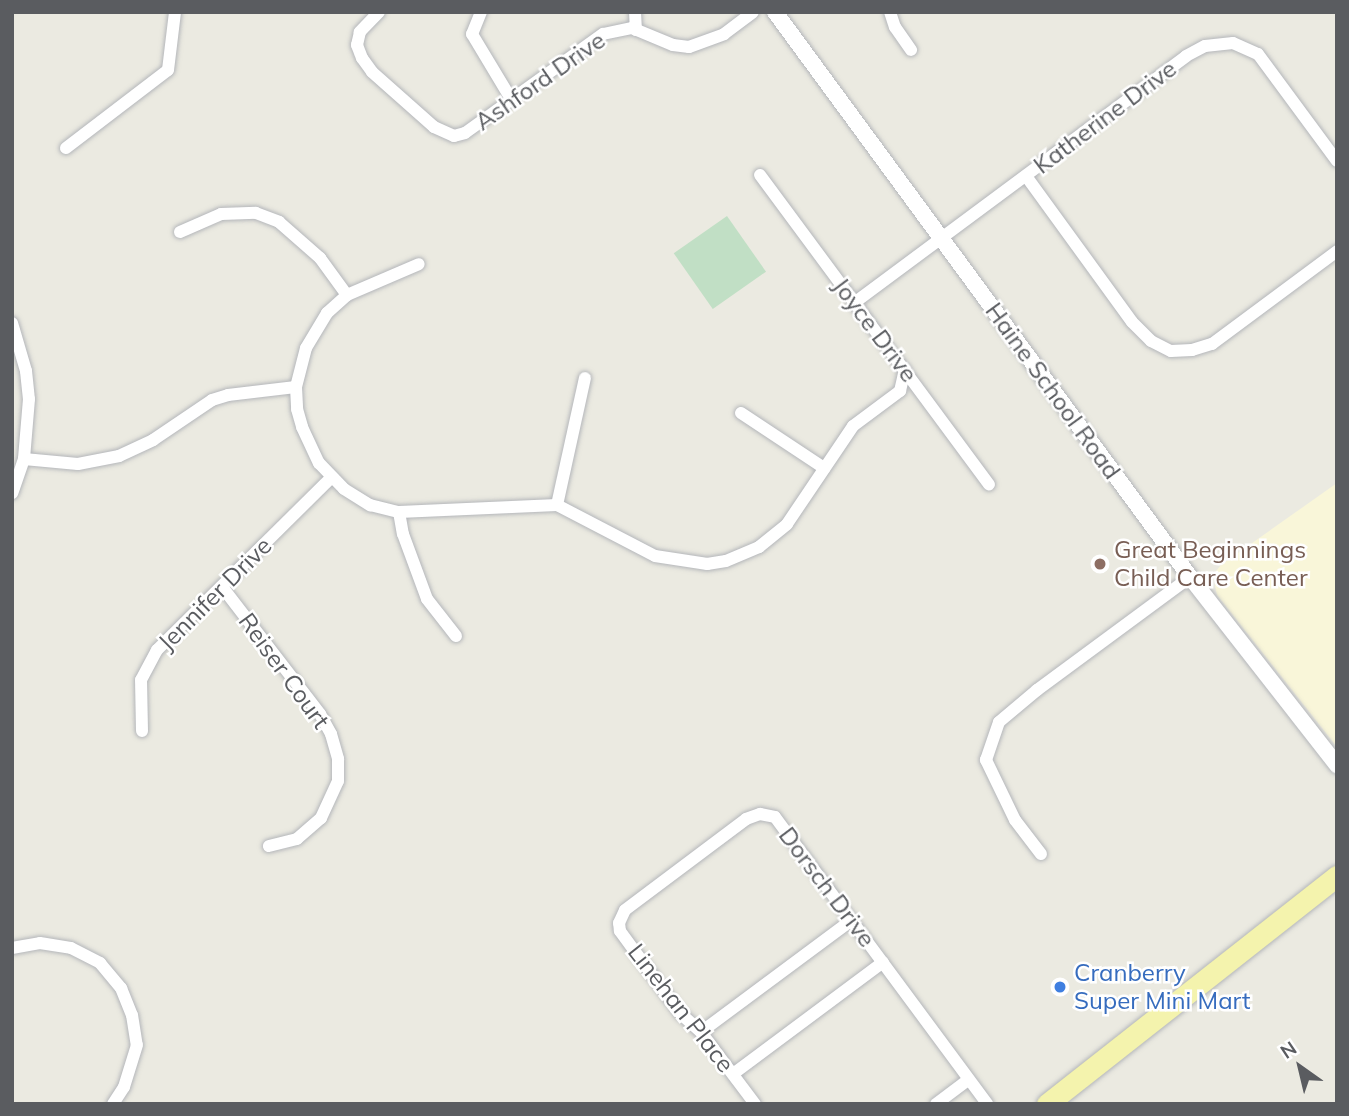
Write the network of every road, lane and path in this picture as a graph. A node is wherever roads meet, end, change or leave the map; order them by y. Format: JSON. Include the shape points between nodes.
{"nodes":[{"id":1,"x":175,"y":12,"type":"edge"},
{"id":2,"x":379,"y":12,"type":"edge"},
{"id":3,"x":481,"y":12,"type":"edge"},
{"id":4,"x":635,"y":12,"type":"edge"},
{"id":5,"x":754,"y":12,"type":"edge"},
{"id":6,"x":775,"y":12,"type":"edge"},
{"id":7,"x":890,"y":12,"type":"edge"},
{"id":8,"x":636,"y":30,"type":"junction"},
{"id":9,"x":911,"y":50,"type":"dead end"},
{"id":10,"x":512,"y":99,"type":"junction"},
{"id":11,"x":66,"y":148,"type":"dead end"},
{"id":12,"x":1337,"y":161,"type":"edge"},
{"id":13,"x":760,"y":175,"type":"dead end"},
{"id":14,"x":1026,"y":176,"type":"junction"},
{"id":15,"x":180,"y":232,"type":"dead end"},
{"id":16,"x":942,"y":237,"type":"junction"},
{"id":17,"x":1337,"y":251,"type":"edge"},
{"id":18,"x":419,"y":264,"type":"dead end"},
{"id":19,"x":347,"y":295,"type":"junction"},
{"id":20,"x":854,"y":303,"type":"junction"},
{"id":21,"x":12,"y":323,"type":"edge"},
{"id":22,"x":905,"y":370,"type":"junction"},
{"id":23,"x":585,"y":378,"type":"dead end"},
{"id":24,"x":296,"y":387,"type":"junction"},
{"id":25,"x":741,"y":414,"type":"dead end"},
{"id":26,"x":24,"y":458,"type":"junction"},
{"id":27,"x":824,"y":468,"type":"junction"},
{"id":28,"x":332,"y":477,"type":"junction"},
{"id":29,"x":989,"y":485,"type":"dead end"},
{"id":30,"x":12,"y":493,"type":"edge"},
{"id":31,"x":557,"y":505,"type":"junction"},
{"id":32,"x":399,"y":512,"type":"junction"},
{"id":33,"x":1190,"y":577,"type":"junction"},
{"id":34,"x":223,"y":588,"type":"junction"},
{"id":35,"x":456,"y":636,"type":"dead end"},
{"id":36,"x":142,"y":731,"type":"dead end"},
{"id":37,"x":1337,"y":765,"type":"edge"},
{"id":38,"x":269,"y":846,"type":"dead end"},
{"id":39,"x":1041,"y":854,"type":"dead end"},
{"id":40,"x":1337,"y":876,"type":"edge"},
{"id":41,"x":625,"y":910,"type":"joint"},
{"id":42,"x":852,"y":920,"type":"junction"},
{"id":43,"x":12,"y":948,"type":"edge"},
{"id":44,"x":883,"y":962,"type":"junction"},
{"id":45,"x":701,"y":1032,"type":"junction"},
{"id":46,"x":733,"y":1074,"type":"junction"},
{"id":47,"x":968,"y":1080,"type":"junction"},
{"id":48,"x":113,"y":1104,"type":"edge"},
{"id":49,"x":755,"y":1104,"type":"edge"},
{"id":50,"x":936,"y":1104,"type":"edge"},
{"id":51,"x":986,"y":1104,"type":"edge"},
{"id":52,"x":1047,"y":1104,"type":"edge"}],
"edges":[{"from":1,"to":11,"type":"street","via":[[168,70]]},
{"from":2,"to":10,"type":"street","name":"Ashford Drive","via":[[360,32],[357,44],[362,58],[372,72],[444,133],[465,134]]},
{"from":3,"to":10,"type":"street","via":[[472,34]]},
{"from":4,"to":8,"type":"street","name":"Ashford Drive"},
{"from":5,"to":8,"type":"street","name":"Ashford Drive","via":[[724,34],[689,47]]},
{"from":6,"to":16,"type":"street","name":"Haine School Road"},
{"from":7,"to":9,"type":"street"},
{"from":8,"to":10,"type":"street","name":"Ashford Drive","via":[[618,29],[587,43]]},
{"from":12,"to":14,"type":"street","name":"Katherine Drive","via":[[1258,54],[1240,44],[1226,43],[1205,46],[1186,56]]},
{"from":13,"to":20,"type":"street","name":"Joyce Drive"},
{"from":14,"to":16,"type":"street","name":"Katherine Drive"},
{"from":14,"to":17,"type":"street","via":[[1132,322],[1151,341],[1171,351],[1192,351],[1212,344]]},
{"from":15,"to":19,"type":"street","via":[[221,214],[256,213],[279,222],[320,258]]},
{"from":16,"to":20,"type":"street","name":"Katherine Drive"},
{"from":16,"to":33,"type":"street","name":"Haine School Road"},
{"from":18,"to":19,"type":"street"},
{"from":19,"to":24,"type":"street","via":[[316,329]]},
{"from":20,"to":22,"type":"street","name":"Joyce Drive"},
{"from":21,"to":26,"type":"street","via":[[29,399]]},
{"from":22,"to":27,"type":"street","via":[[900,390],[853,426]]},
{"from":22,"to":29,"type":"street","name":"Joyce Drive"},
{"from":23,"to":31,"type":"street"},
{"from":24,"to":26,"type":"street","via":[[212,400],[153,440],[119,456],[78,464]]},
{"from":24,"to":28,"type":"street","via":[[306,436]]},
{"from":25,"to":27,"type":"street"},
{"from":26,"to":30,"type":"street"},
{"from":27,"to":31,"type":"street","via":[[798,510],[773,537],[743,555],[707,564],[654,556]]},
{"from":28,"to":32,"type":"street","via":[[370,505]]},
{"from":28,"to":34,"type":"street","name":"Jennifer Drive"},
{"from":31,"to":32,"type":"street"},
{"from":32,"to":35,"type":"street","via":[[427,599]]},
{"from":33,"to":37,"type":"street","name":"Haine School Road"},
{"from":33,"to":39,"type":"street","via":[[999,722],[986,760],[1015,820]]},
{"from":34,"to":36,"type":"street","name":"Jennifer Drive","via":[[185,620],[146,666],[140,693]]},
{"from":34,"to":38,"type":"street","name":"Reiser Court","via":[[320,714],[338,759],[338,781],[321,818],[297,839]]},
{"from":40,"to":52,"type":"main road"},
{"from":41,"to":42,"type":"street","name":"Dorsch Drive","via":[[746,819],[760,814],[775,817]]},
{"from":41,"to":45,"type":"street","name":"Linehan Place","via":[[620,931],[680,1013]]},
{"from":42,"to":44,"type":"street","name":"Dorsch Drive"},
{"from":42,"to":45,"type":"street"},
{"from":43,"to":48,"type":"street","via":[[40,943],[71,948],[100,963],[121,988],[137,1045],[124,1087]]},
{"from":44,"to":46,"type":"street"},
{"from":44,"to":47,"type":"street","name":"Dorsch Drive"},
{"from":45,"to":46,"type":"street","name":"Linehan Place"},
{"from":46,"to":49,"type":"street","name":"Linehan Place"},
{"from":47,"to":50,"type":"street"},
{"from":47,"to":51,"type":"street","name":"Dorsch Drive"}]}
